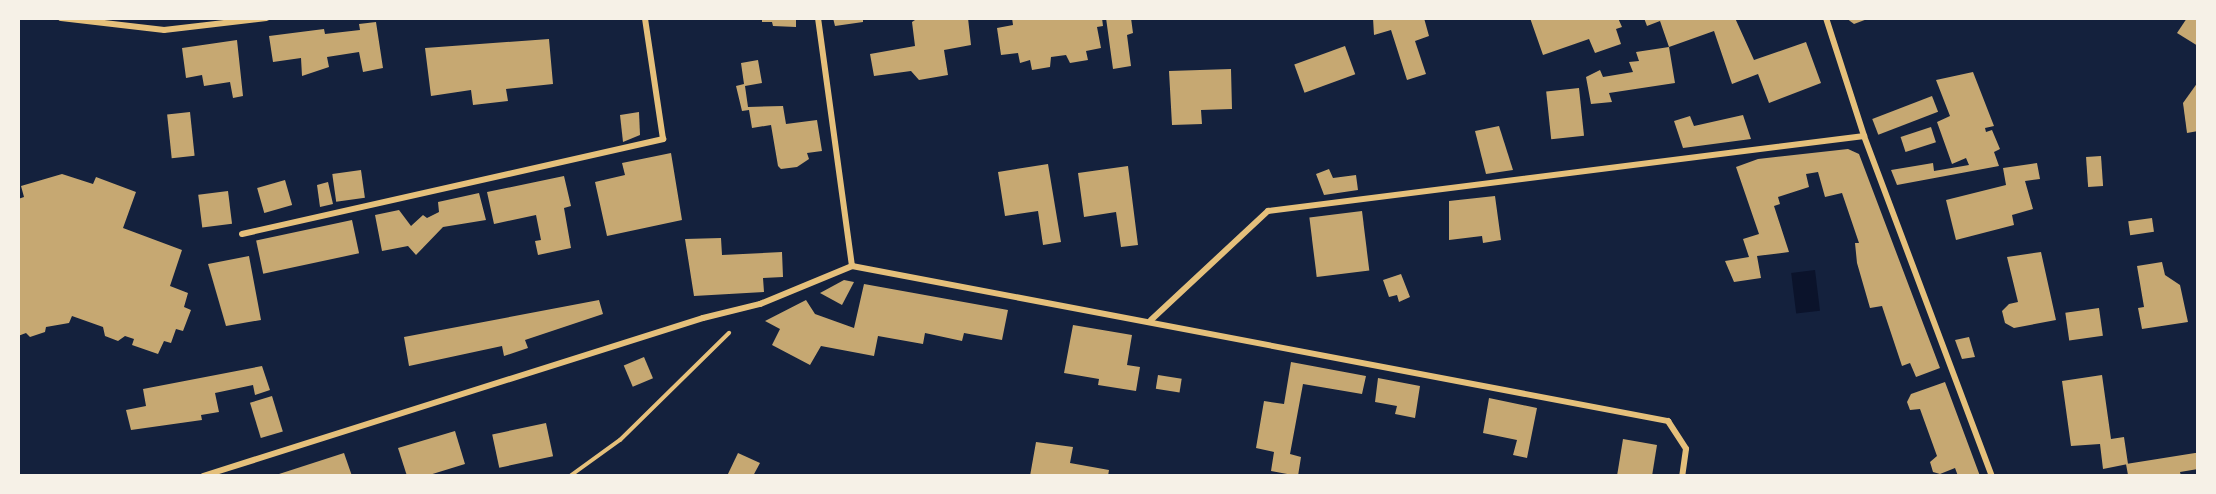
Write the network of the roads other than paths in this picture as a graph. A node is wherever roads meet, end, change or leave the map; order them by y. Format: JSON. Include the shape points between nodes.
{"nodes":[{"id":1,"x":61,"y":18,"type":"edge"},
{"id":2,"x":266,"y":18,"type":"edge"},
{"id":3,"x":645,"y":18,"type":"edge"},
{"id":4,"x":818,"y":18,"type":"edge"},
{"id":5,"x":1826,"y":18,"type":"edge"},
{"id":6,"x":1864,"y":136,"type":"junction"},
{"id":7,"x":242,"y":234,"type":"dead end"},
{"id":8,"x":852,"y":266,"type":"junction"},
{"id":9,"x":1151,"y":320,"type":"junction"},
{"id":10,"x":203,"y":476,"type":"edge"},
{"id":11,"x":1682,"y":476,"type":"edge"},
{"id":12,"x":1992,"y":476,"type":"edge"}],
"edges":[{"from":1,"to":2,"type":"street","via":[[164,30]]},
{"from":3,"to":7,"type":"street","via":[[663,139]]},
{"from":4,"to":8,"type":"street"},
{"from":5,"to":6,"type":"street"},
{"from":6,"to":9,"type":"street","via":[[1268,211]]},
{"from":6,"to":12,"type":"street"},
{"from":8,"to":9,"type":"street"},
{"from":8,"to":10,"type":"street","via":[[760,304],[703,318]]},
{"from":9,"to":11,"type":"street","via":[[1668,421],[1686,449]]}]}
